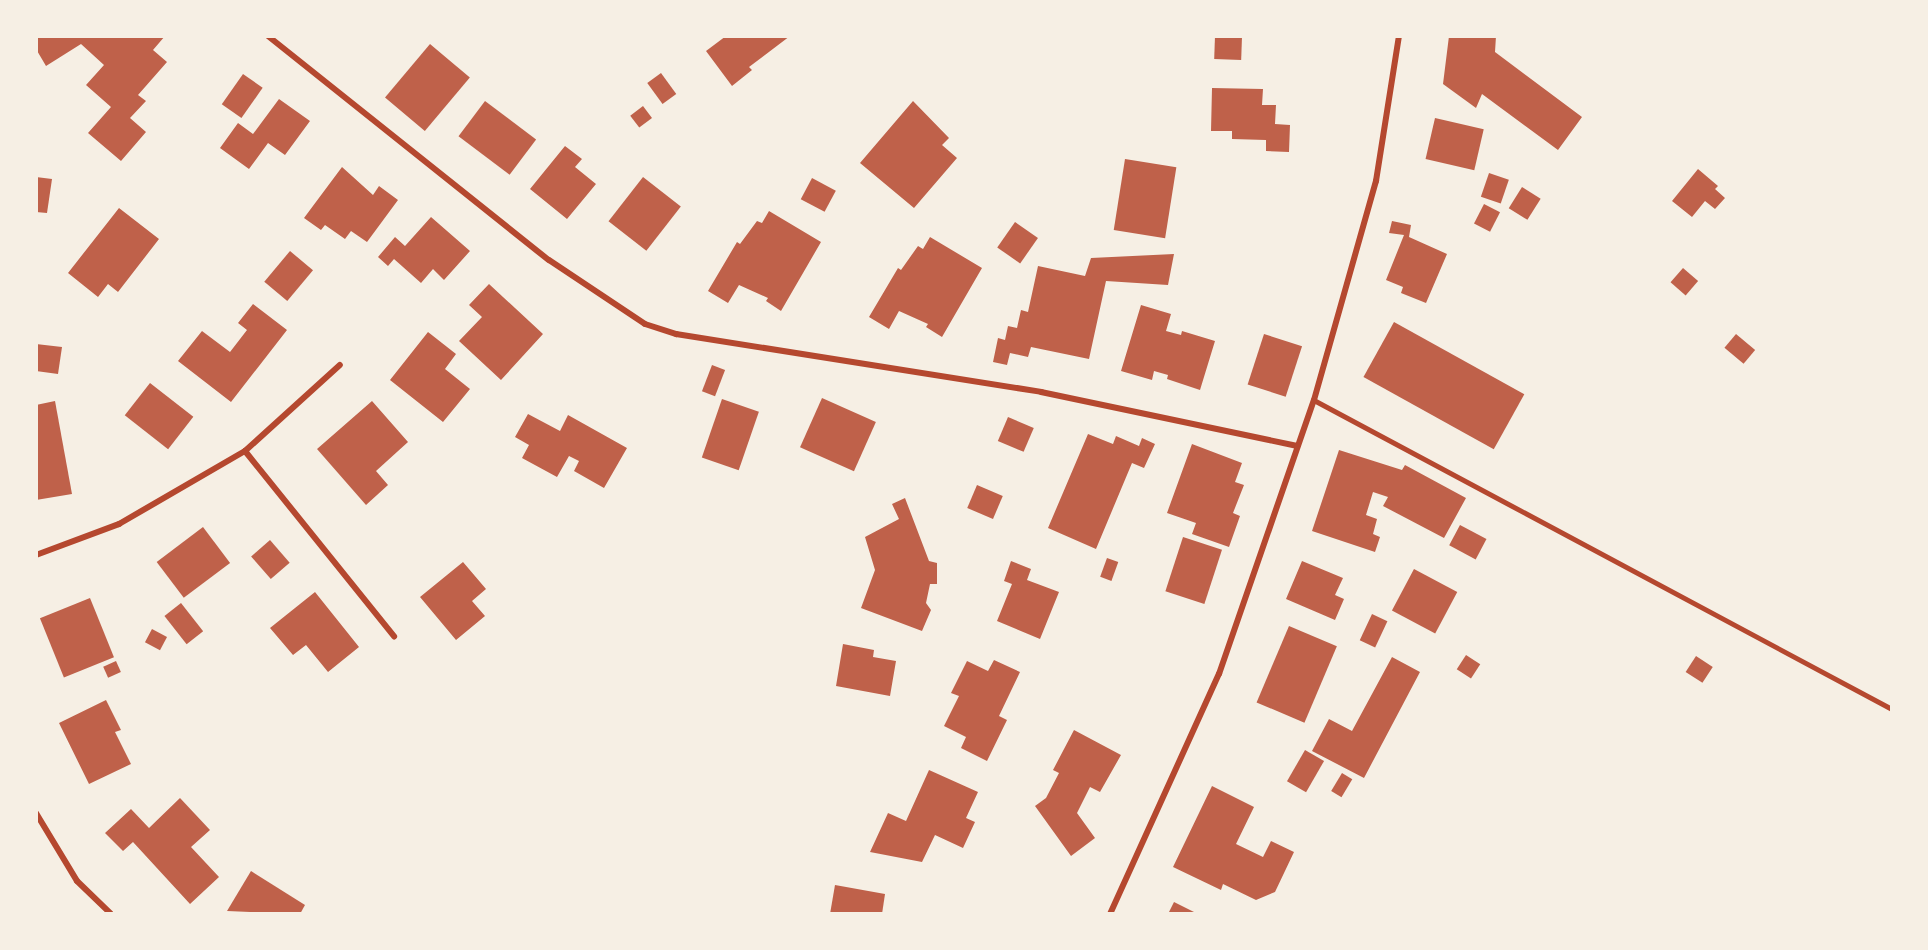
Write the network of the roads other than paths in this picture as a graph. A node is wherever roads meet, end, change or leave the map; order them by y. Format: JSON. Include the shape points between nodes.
{"nodes":[{"id":1,"x":268,"y":36,"type":"edge"},
{"id":2,"x":1399,"y":36,"type":"edge"},
{"id":3,"x":340,"y":365,"type":"dead end"},
{"id":4,"x":1314,"y":400,"type":"junction"},
{"id":5,"x":1297,"y":446,"type":"junction"},
{"id":6,"x":245,"y":451,"type":"junction"},
{"id":7,"x":36,"y":555,"type":"edge"},
{"id":8,"x":394,"y":636,"type":"dead end"},
{"id":9,"x":1892,"y":709,"type":"edge"},
{"id":10,"x":36,"y":813,"type":"edge"},
{"id":11,"x":111,"y":914,"type":"edge"},
{"id":12,"x":1110,"y":914,"type":"edge"}],
"edges":[{"from":1,"to":5,"type":"street","via":[[565,272],[645,324],[676,334],[1050,393]]},
{"from":2,"to":4,"type":"street","via":[[1376,180]]},
{"from":3,"to":6,"type":"street"},
{"from":4,"to":5,"type":"street"},
{"from":4,"to":9,"type":"lane"},
{"from":5,"to":12,"type":"street","via":[[1219,674]]},
{"from":6,"to":7,"type":"street","via":[[118,524]]},
{"from":6,"to":8,"type":"street"},
{"from":10,"to":11,"type":"street","via":[[77,881]]}]}
